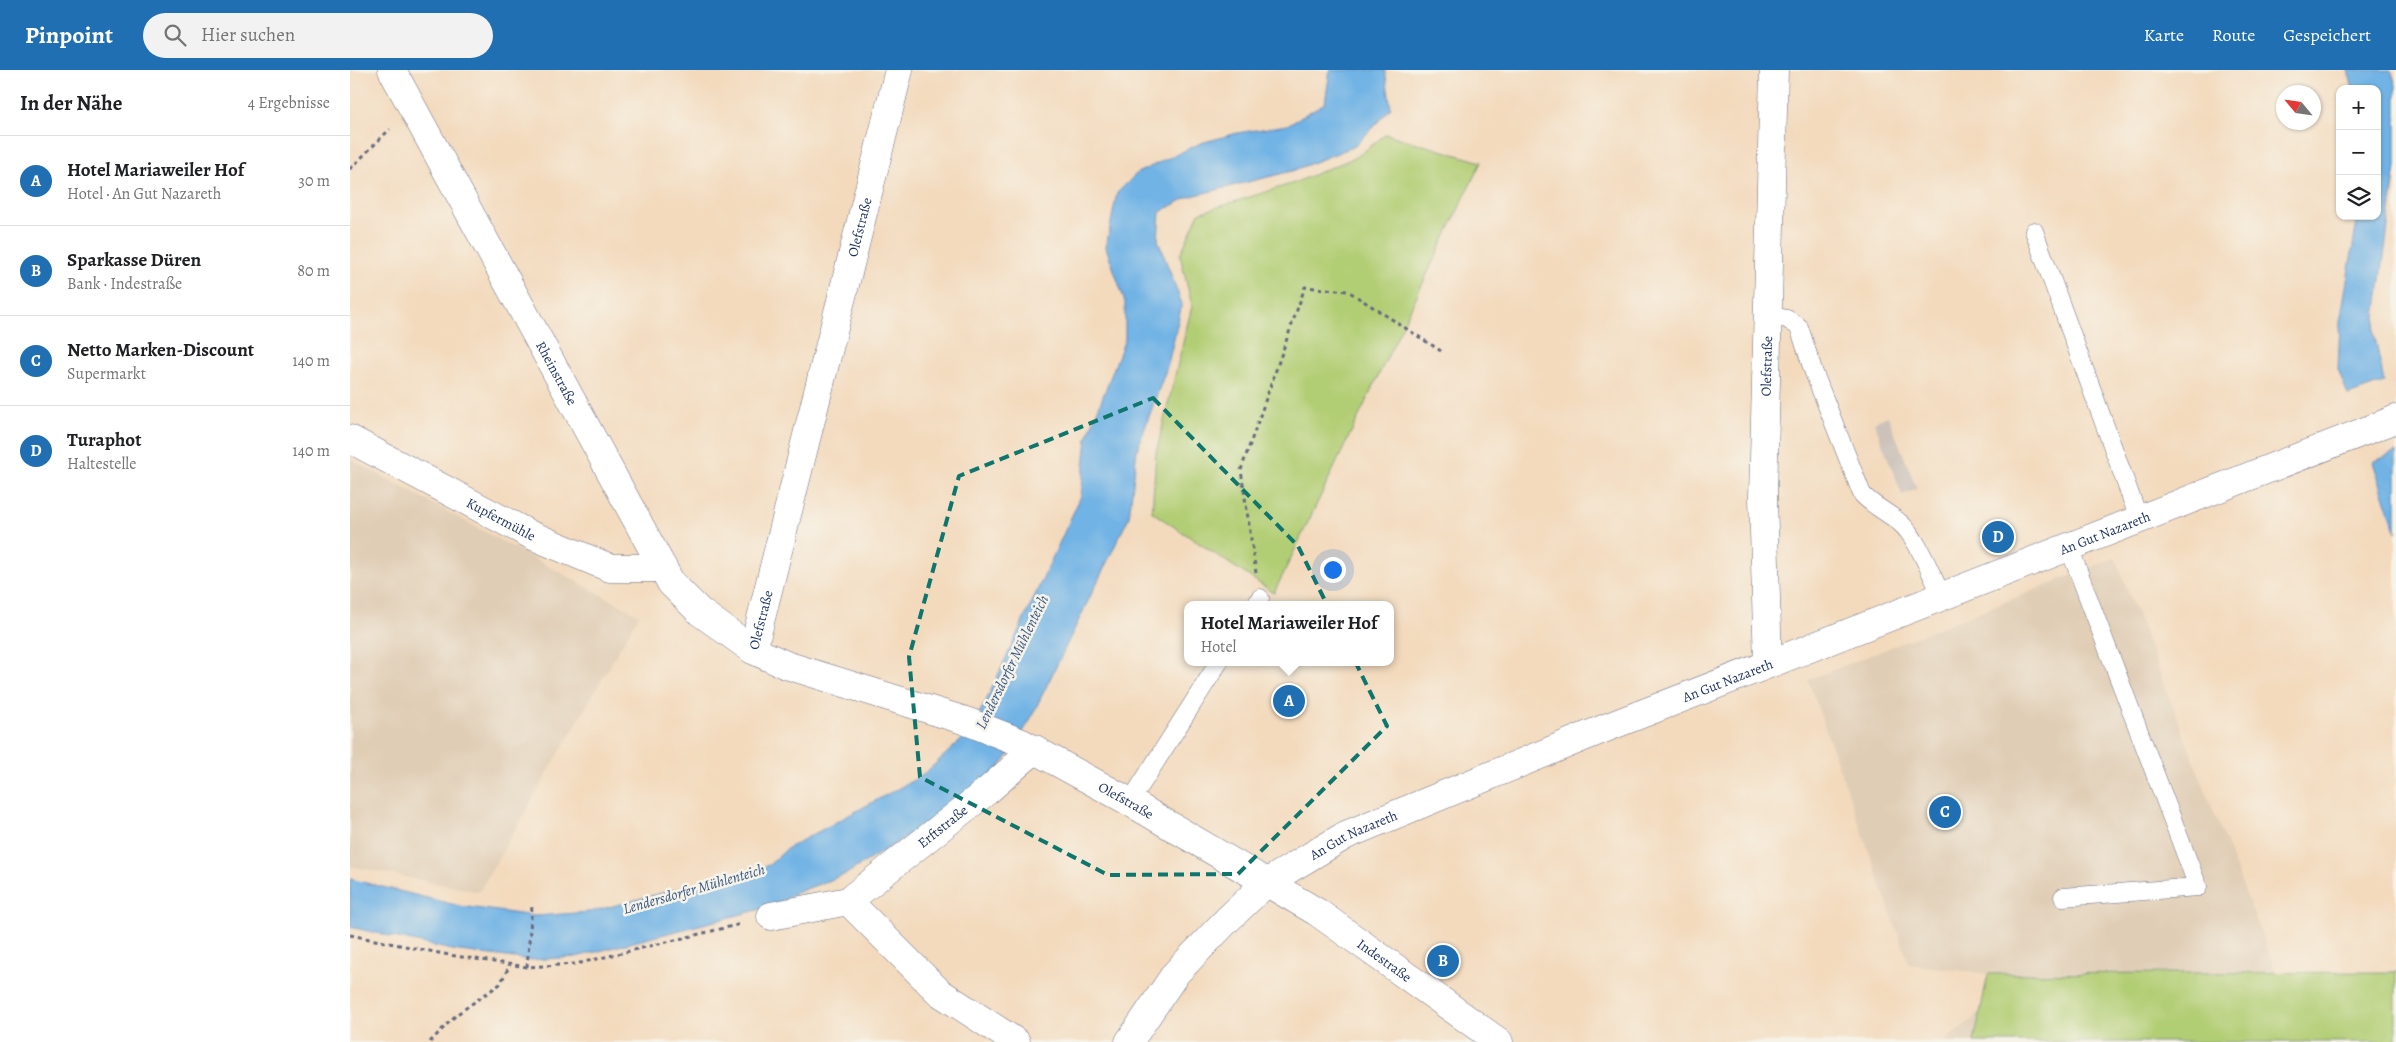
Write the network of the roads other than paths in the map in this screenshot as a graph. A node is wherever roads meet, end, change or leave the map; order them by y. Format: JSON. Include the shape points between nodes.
{"nodes":[{"id":1,"x":392,"y":70,"type":"edge"},
{"id":2,"x":899,"y":70,"type":"edge"},
{"id":3,"x":1774,"y":70,"type":"edge"},
{"id":4,"x":2034,"y":230,"type":"dead end"},
{"id":5,"x":1767,"y":316,"type":"junction"},
{"id":6,"x":2396,"y":419,"type":"edge"},
{"id":7,"x":350,"y":439,"type":"edge"},
{"id":8,"x":2139,"y":519,"type":"junction"},
{"id":9,"x":2069,"y":547,"type":"junction"},
{"id":10,"x":663,"y":568,"type":"junction"},
{"id":11,"x":1942,"y":596,"type":"junction"},
{"id":12,"x":752,"y":650,"type":"junction"},
{"id":13,"x":1768,"y":664,"type":"junction"},
{"id":14,"x":1216,"y":666,"type":"edge"},
{"id":15,"x":1028,"y":746,"type":"junction"},
{"id":16,"x":1130,"y":802,"type":"junction"},
{"id":17,"x":1266,"y":883,"type":"junction"},
{"id":18,"x":2063,"y":897,"type":"dead end"},
{"id":19,"x":848,"y":901,"type":"junction"},
{"id":20,"x":771,"y":916,"type":"road end"},
{"id":21,"x":1016,"y":1042,"type":"edge"},
{"id":22,"x":1129,"y":1042,"type":"edge"},
{"id":23,"x":1499,"y":1042,"type":"edge"}],
"edges":[{"from":1,"to":10,"type":"street","name":"Rheinstraße"},
{"from":2,"to":12,"type":"street","name":"Olefstraße"},
{"from":3,"to":5,"type":"street","name":"Olefstraße"},
{"from":4,"to":8,"type":"lane"},
{"from":5,"to":11,"type":"lane","via":[[1787,319],[1799,327],[1862,494],[1873,506],[1900,522],[1911,536]]},
{"from":5,"to":13,"type":"street","name":"Olefstraße","via":[[1762,497]]},
{"from":6,"to":8,"type":"street","name":"An Gut Nazareth"},
{"from":7,"to":10,"type":"street","name":"Kupfermühle","via":[[531,535],[610,568]]},
{"from":8,"to":9,"type":"street","name":"An Gut Nazareth"},
{"from":9,"to":11,"type":"street","name":"An Gut Nazareth"},
{"from":9,"to":18,"type":"lane","via":[[2198,887]]},
{"from":10,"to":12,"type":"street","name":"Rheinstraße","via":[[671,583],[700,612]]},
{"from":11,"to":13,"type":"street","name":"An Gut Nazareth"},
{"from":12,"to":15,"type":"street","name":"Olefstraße","via":[[786,665],[966,721]]},
{"from":13,"to":17,"type":"street","name":"An Gut Nazareth","via":[[1346,835]]},
{"from":14,"to":16,"type":"lane"},
{"from":15,"to":16,"type":"street","name":"Olefstraße"},
{"from":15,"to":19,"type":"street","name":"Erftstraße","via":[[987,791]]},
{"from":16,"to":17,"type":"street","name":"Olefstraße"},
{"from":17,"to":22,"type":"street","name":"An Gut Nazareth","via":[[1176,973]]},
{"from":17,"to":23,"type":"street","name":"Indestraße","via":[[1343,930]]},
{"from":19,"to":20,"type":"street","name":"Erftstraße"},
{"from":19,"to":21,"type":"street","via":[[939,992]]}]}
